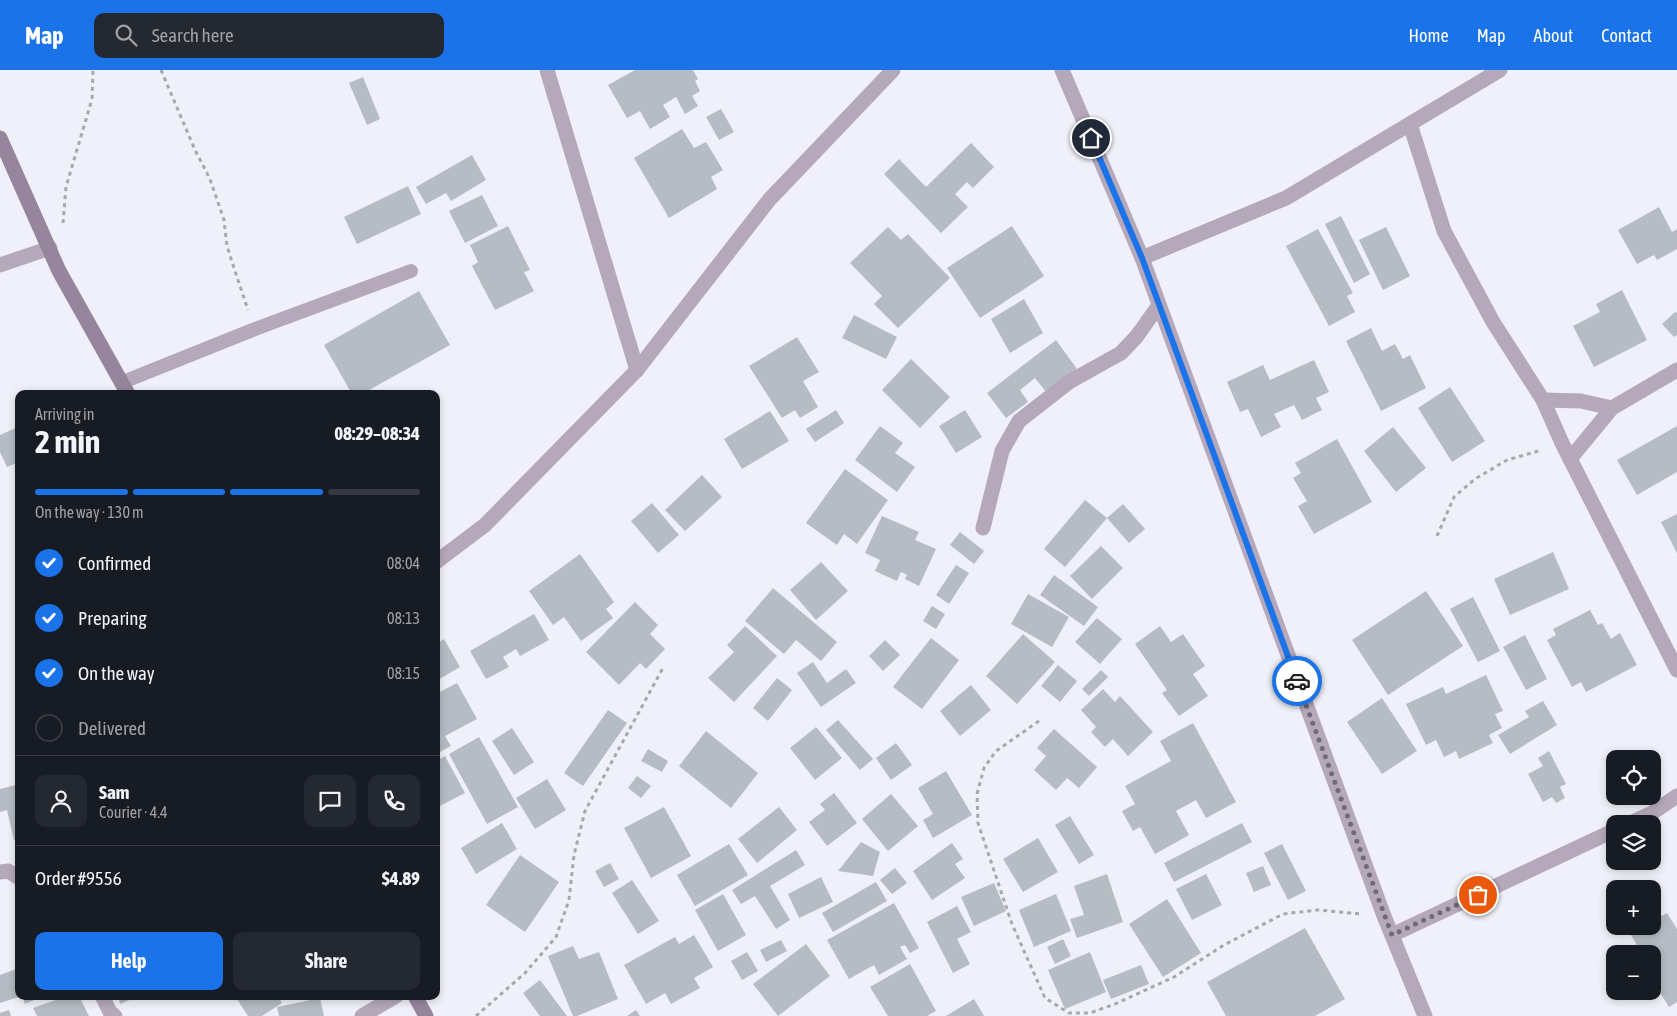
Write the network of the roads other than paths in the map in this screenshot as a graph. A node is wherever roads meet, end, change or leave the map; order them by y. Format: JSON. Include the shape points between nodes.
{"nodes":[{"id":1,"x":547,"y":70,"type":"edge"},
{"id":2,"x":1062,"y":70,"type":"edge"},
{"id":3,"x":1500,"y":70,"type":"edge"},
{"id":4,"x":889,"y":71,"type":"edge"},
{"id":5,"x":1410,"y":124,"type":"junction"},
{"id":6,"x":0,"y":138,"type":"edge"},
{"id":7,"x":50,"y":248,"type":"junction"},
{"id":8,"x":1142,"y":258,"type":"junction"},
{"id":9,"x":0,"y":265,"type":"edge"},
{"id":10,"x":411,"y":272,"type":"dead end"},
{"id":11,"x":1159,"y":305,"type":"junction"},
{"id":12,"x":637,"y":370,"type":"junction"},
{"id":13,"x":1677,"y":370,"type":"edge"},
{"id":14,"x":125,"y":388,"type":"edge"},
{"id":15,"x":1543,"y":400,"type":"junction"},
{"id":16,"x":1612,"y":408,"type":"junction"},
{"id":17,"x":1570,"y":459,"type":"junction"},
{"id":18,"x":984,"y":528,"type":"dead end"},
{"id":19,"x":440,"y":559,"type":"edge"},
{"id":20,"x":1677,"y":670,"type":"edge"},
{"id":21,"x":1677,"y":796,"type":"edge"},
{"id":22,"x":1646,"y":815,"type":"edge"},
{"id":23,"x":1606,"y":834,"type":"edge"},
{"id":24,"x":0,"y":872,"type":"edge"},
{"id":25,"x":15,"y":875,"type":"edge"},
{"id":26,"x":1392,"y":935,"type":"junction"},
{"id":27,"x":104,"y":1000,"type":"edge"},
{"id":28,"x":389,"y":1000,"type":"edge"},
{"id":29,"x":417,"y":1000,"type":"edge"},
{"id":30,"x":115,"y":1016,"type":"edge"},
{"id":31,"x":362,"y":1016,"type":"edge"},
{"id":32,"x":426,"y":1016,"type":"edge"},
{"id":33,"x":1425,"y":1016,"type":"edge"}],
"edges":[{"from":1,"to":12,"type":"street"},
{"from":2,"to":8,"type":"street"},
{"from":3,"to":5,"type":"street"},
{"from":4,"to":12,"type":"street","via":[[769,200]]},
{"from":5,"to":8,"type":"street","via":[[1286,198]]},
{"from":5,"to":15,"type":"street","via":[[1444,231],[1493,322]]},
{"from":6,"to":7,"type":"main road"},
{"from":7,"to":9,"type":"street"},
{"from":7,"to":14,"type":"main road","via":[[59,271]]},
{"from":8,"to":11,"type":"street"},
{"from":10,"to":14,"type":"lane","via":[[255,329]]},
{"from":11,"to":18,"type":"street","via":[[1121,353],[1069,382],[1019,421],[1002,451]]},
{"from":11,"to":26,"type":"street"},
{"from":12,"to":19,"type":"street","via":[[485,525]]},
{"from":13,"to":16,"type":"street"},
{"from":15,"to":16,"type":"street","via":[[1581,401]]},
{"from":15,"to":17,"type":"street"},
{"from":16,"to":17,"type":"street"},
{"from":17,"to":20,"type":"street"},
{"from":21,"to":22,"type":"street"},
{"from":23,"to":26,"type":"street"},
{"from":24,"to":25,"type":"street","via":[[8,871]]},
{"from":26,"to":33,"type":"street"},
{"from":27,"to":30,"type":"street"},
{"from":28,"to":31,"type":"street"},
{"from":29,"to":32,"type":"main road"}]}
